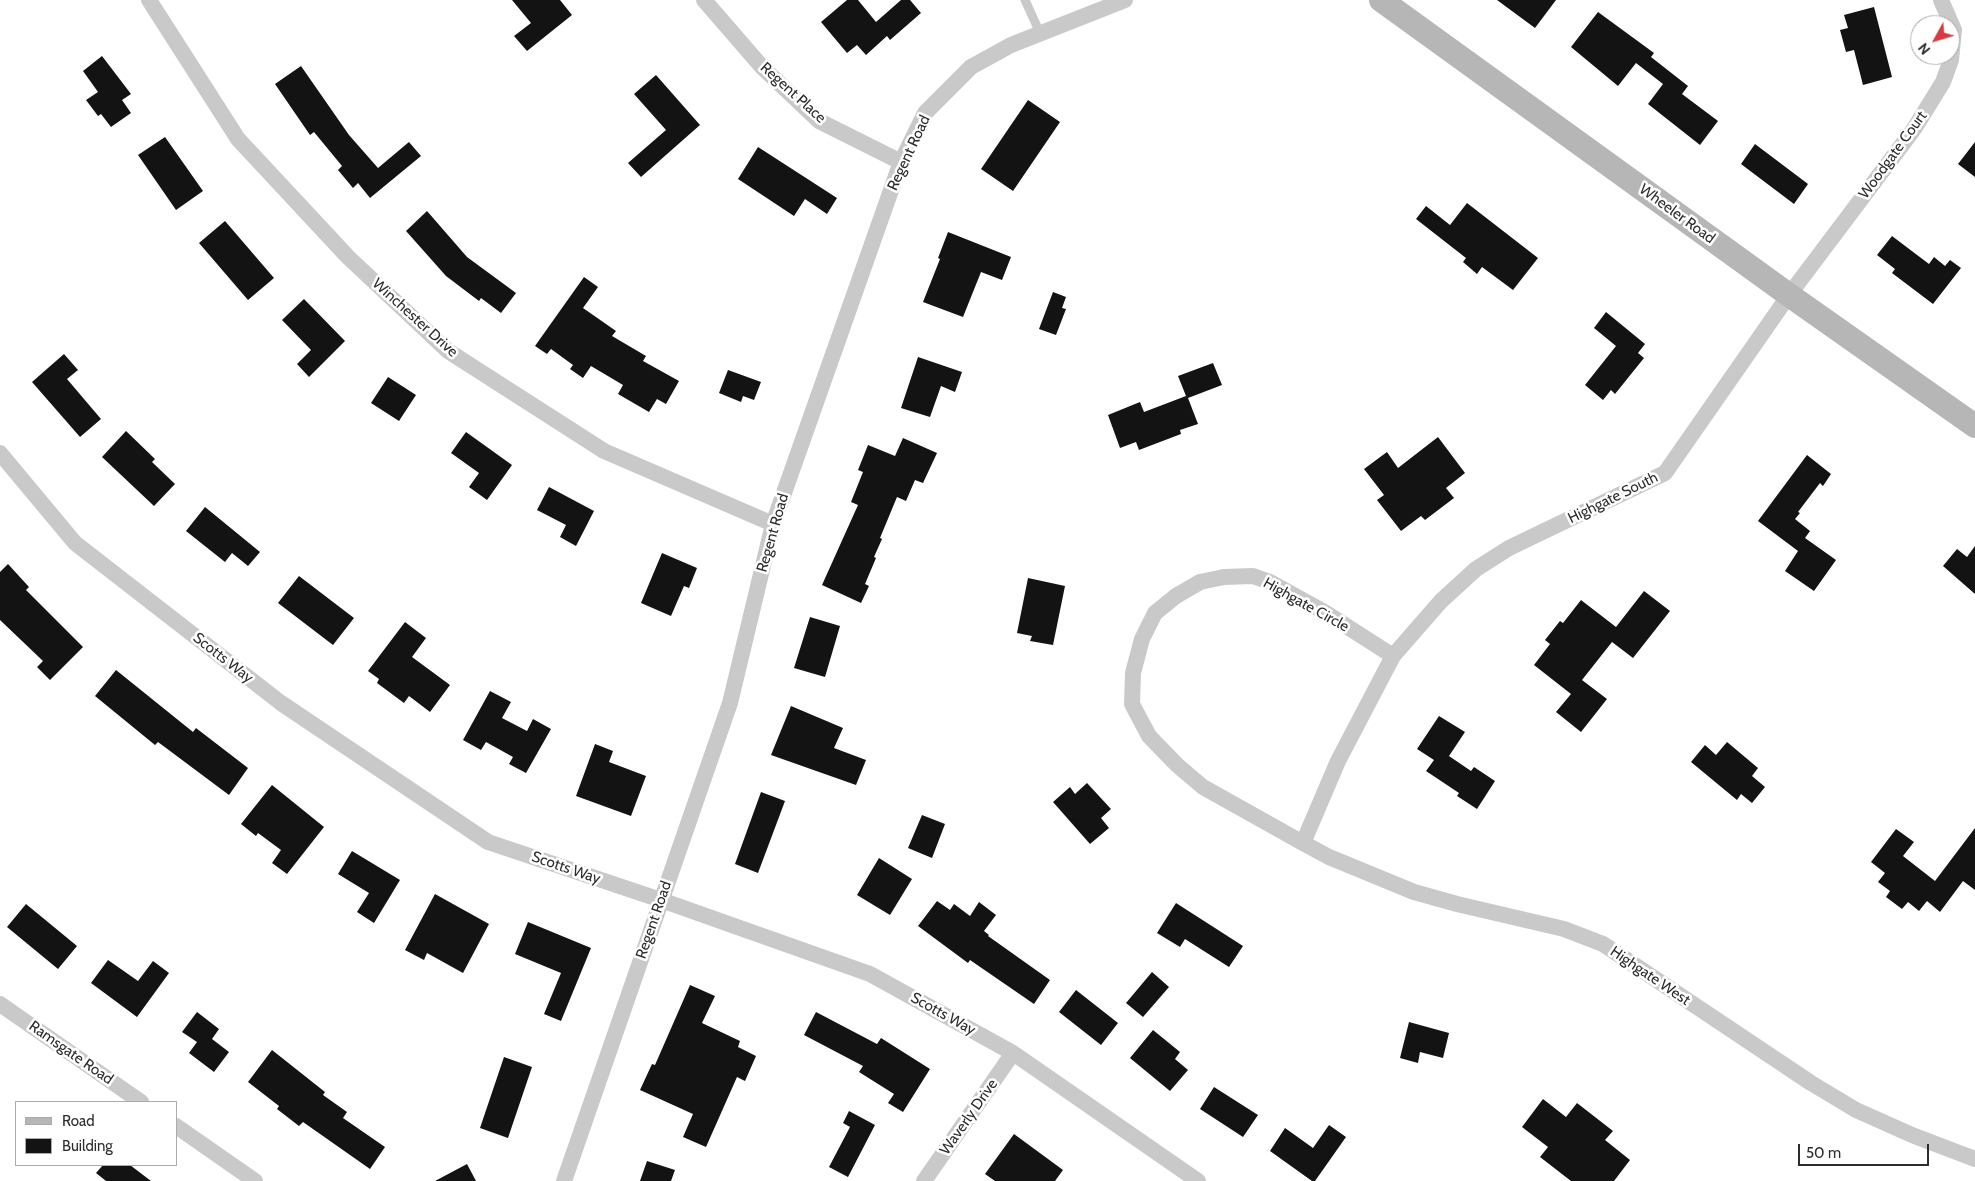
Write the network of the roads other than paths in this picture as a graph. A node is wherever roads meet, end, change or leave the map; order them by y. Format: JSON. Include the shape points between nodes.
{"nodes":[{"id":1,"x":149,"y":0,"type":"edge"},
{"id":2,"x":704,"y":0,"type":"edge"},
{"id":3,"x":1025,"y":0,"type":"edge"},
{"id":4,"x":1125,"y":0,"type":"edge"},
{"id":5,"x":1380,"y":0,"type":"edge"},
{"id":6,"x":1941,"y":0,"type":"edge"},
{"id":7,"x":1040,"y":33,"type":"junction"},
{"id":8,"x":901,"y":162,"type":"junction"},
{"id":9,"x":1789,"y":295,"type":"junction"},
{"id":10,"x":1975,"y":426,"type":"edge"},
{"id":11,"x":0,"y":453,"type":"edge"},
{"id":12,"x":773,"y":524,"type":"junction"},
{"id":13,"x":1393,"y":656,"type":"junction"},
{"id":14,"x":1303,"y":843,"type":"junction"},
{"id":15,"x":661,"y":900,"type":"junction"},
{"id":16,"x":0,"y":1004,"type":"edge"},
{"id":17,"x":1013,"y":1053,"type":"junction"},
{"id":18,"x":140,"y":1101,"type":"edge"},
{"id":19,"x":178,"y":1127,"type":"edge"},
{"id":20,"x":1975,"y":1159,"type":"edge"},
{"id":21,"x":255,"y":1181,"type":"edge"},
{"id":22,"x":564,"y":1181,"type":"edge"},
{"id":23,"x":924,"y":1181,"type":"edge"},
{"id":24,"x":1198,"y":1181,"type":"edge"}],
"edges":[{"from":1,"to":12,"type":"street","name":"Winchester Drive","via":[[238,139],[348,257],[448,351],[604,451]]},
{"from":2,"to":8,"type":"street","name":"Regent Place","via":[[762,67],[819,121]]},
{"from":3,"to":7,"type":"lane"},
{"from":4,"to":7,"type":"street","name":"Regent Road"},
{"from":5,"to":9,"type":"street","name":"Wheeler Road"},
{"from":6,"to":9,"type":"street","name":"Woodgate Court","via":[[1954,30],[1951,60],[1943,82],[1914,129]]},
{"from":7,"to":8,"type":"street","name":"Regent Road","via":[[971,67],[926,113]]},
{"from":8,"to":12,"type":"street","name":"Regent Road"},
{"from":9,"to":10,"type":"street","name":"Wheeler Road"},
{"from":9,"to":13,"type":"street","name":"Highgate South","via":[[1665,473],[1509,548],[1476,569],[1441,601]]},
{"from":11,"to":15,"type":"street","name":"Scotts Way","via":[[75,543],[280,703],[488,842]]},
{"from":12,"to":15,"type":"street","name":"Regent Road","via":[[730,702]]},
{"from":13,"to":14,"type":"street","via":[[1338,761]]},
{"from":13,"to":14,"type":"street","name":"Highgate Circle","via":[[1326,613],[1270,582],[1252,576],[1200,582],[1155,613],[1142,639],[1133,673],[1132,704],[1149,736],[1203,786]]},
{"from":14,"to":20,"type":"street","name":"Highgate West","via":[[1414,892],[1564,929],[1603,944],[1856,1110]]},
{"from":15,"to":17,"type":"street","name":"Scotts Way","via":[[870,974]]},
{"from":15,"to":22,"type":"street","name":"Regent Road"},
{"from":16,"to":18,"type":"street","name":"Ramsgate Road"},
{"from":17,"to":23,"type":"street","name":"Waverly Drive"},
{"from":17,"to":24,"type":"street","name":"Scotts Way"},
{"from":19,"to":21,"type":"street"}]}
